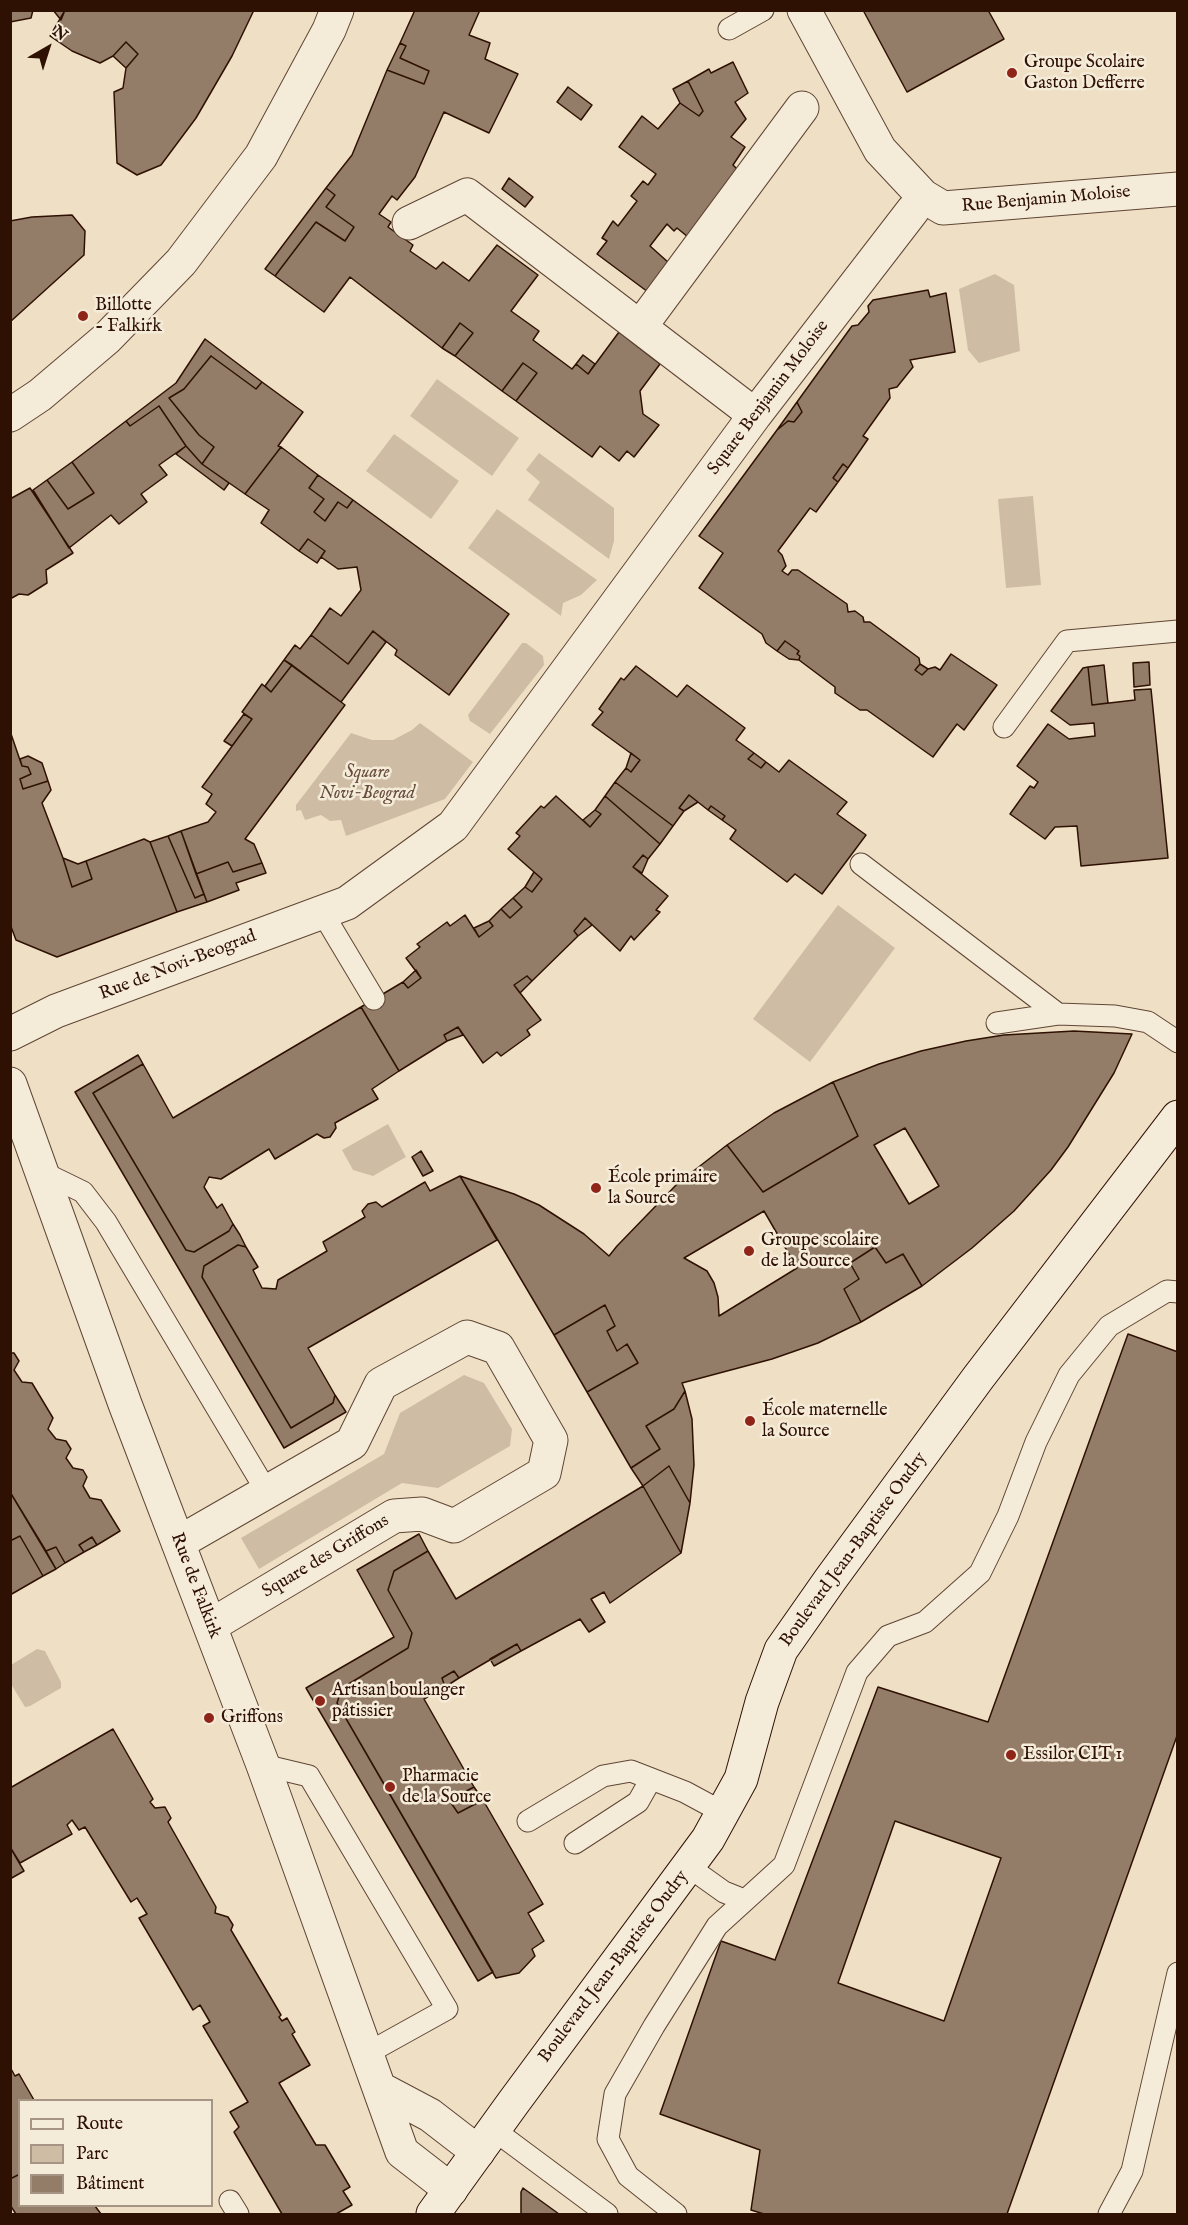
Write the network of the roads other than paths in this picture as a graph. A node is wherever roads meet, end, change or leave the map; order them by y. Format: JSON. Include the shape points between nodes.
{"nodes":[{"id":1,"x":337,"y":10,"type":"edge"},
{"id":2,"x":764,"y":10,"type":"edge"},
{"id":3,"x":804,"y":10,"type":"edge"},
{"id":4,"x":729,"y":28,"type":"dead end"},
{"id":5,"x":802,"y":108,"type":"dead end"},
{"id":6,"x":1178,"y":189,"type":"edge"},
{"id":7,"x":913,"y":210,"type":"dead end"},
{"id":8,"x":409,"y":223,"type":"dead end"},
{"id":9,"x":640,"y":327,"type":"junction"},
{"id":10,"x":10,"y":415,"type":"edge"},
{"id":11,"x":755,"y":415,"type":"junction"},
{"id":12,"x":1178,"y":631,"type":"edge"},
{"id":13,"x":1004,"y":727,"type":"dead end"},
{"id":14,"x":861,"y":864,"type":"dead end"},
{"id":15,"x":334,"y":907,"type":"junction"},
{"id":16,"x":374,"y":999,"type":"dead end"},
{"id":17,"x":1058,"y":1014,"type":"junction"},
{"id":18,"x":997,"y":1023,"type":"dead end"},
{"id":19,"x":10,"y":1034,"type":"edge"},
{"id":20,"x":1178,"y":1042,"type":"edge"},
{"id":21,"x":10,"y":1084,"type":"edge"},
{"id":22,"x":1178,"y":1117,"type":"edge"},
{"id":23,"x":42,"y":1172,"type":"junction"},
{"id":24,"x":1174,"y":1286,"type":"edge"},
{"id":25,"x":267,"y":1492,"type":"junction"},
{"id":26,"x":178,"y":1544,"type":"junction"},
{"id":27,"x":210,"y":1626,"type":"junction"},
{"id":28,"x":263,"y":1765,"type":"junction"},
{"id":29,"x":651,"y":1779,"type":"junction"},
{"id":30,"x":724,"y":1813,"type":"junction"},
{"id":31,"x":528,"y":1821,"type":"dead end"},
{"id":32,"x":575,"y":1843,"type":"dead end"},
{"id":33,"x":689,"y":1867,"type":"junction"},
{"id":34,"x":744,"y":1900,"type":"junction"},
{"id":35,"x":1178,"y":1973,"type":"edge"},
{"id":36,"x":366,"y":2054,"type":"junction"},
{"id":37,"x":379,"y":2088,"type":"junction"},
{"id":38,"x":486,"y":2141,"type":"junction"},
{"id":39,"x":442,"y":2202,"type":"edge"},
{"id":40,"x":607,"y":2214,"type":"edge"},
{"id":41,"x":676,"y":2214,"type":"edge"},
{"id":42,"x":1109,"y":2214,"type":"edge"}],
"edges":[{"from":1,"to":10,"type":"street","via":[[261,156],[181,262],[106,339]]},
{"from":2,"to":4,"type":"lane"},
{"from":3,"to":6,"type":"street","name":"Rue Benjamin Moloise","via":[[880,150],[923,196],[943,208]]},
{"from":5,"to":9,"type":"street"},
{"from":7,"to":11,"type":"street","name":"Square Benjamin Moloise"},
{"from":8,"to":9,"type":"street","via":[[467,195]]},
{"from":9,"to":11,"type":"street"},
{"from":11,"to":15,"type":"street","name":"Square Benjamin Moloise","via":[[453,826]]},
{"from":12,"to":13,"type":"lane","via":[[1067,642]]},
{"from":14,"to":17,"type":"lane"},
{"from":15,"to":16,"type":"lane"},
{"from":15,"to":19,"type":"street","name":"Rue de Novi-Beograd","via":[[56,1011]]},
{"from":17,"to":18,"type":"lane"},
{"from":17,"to":20,"type":"lane","via":[[1115,1016],[1148,1022]]},
{"from":21,"to":23,"type":"street","name":"Rue de Falkirk"},
{"from":22,"to":30,"type":"street","name":"Boulevard Jean-Baptiste Oudry","via":[[978,1378],[781,1650],[741,1779]]},
{"from":23,"to":25,"type":"lane","via":[[83,1192],[106,1222]]},
{"from":23,"to":26,"type":"street","name":"Rue de Falkirk"},
{"from":24,"to":34,"type":"lane","via":[[1109,1326],[1069,1375],[980,1573],[925,1622],[888,1636],[857,1672],[784,1865]]},
{"from":25,"to":26,"type":"street","name":"Square des Griffons"},
{"from":25,"to":27,"type":"street","name":"Square des Griffons","via":[[352,1443],[381,1384],[466,1337],[498,1348],[551,1440],[544,1473],[454,1526],[422,1514],[394,1516]]},
{"from":26,"to":27,"type":"street","name":"Rue de Falkirk"},
{"from":27,"to":28,"type":"street","name":"Rue de Falkirk"},
{"from":28,"to":36,"type":"street","name":"Rue de Falkirk"},
{"from":28,"to":36,"type":"lane","via":[[309,1776],[447,2009]]},
{"from":29,"to":30,"type":"lane"},
{"from":29,"to":31,"type":"lane","via":[[631,1771],[603,1776]]},
{"from":29,"to":32,"type":"lane","via":[[638,1802]]},
{"from":30,"to":33,"type":"street","name":"Boulevard Jean-Baptiste Oudry"},
{"from":33,"to":34,"type":"lane","via":[[724,1892]]},
{"from":33,"to":38,"type":"street","name":"Boulevard Jean-Baptiste Oudry"},
{"from":34,"to":41,"type":"lane","via":[[717,1926],[615,2094],[608,2139],[628,2176]]},
{"from":35,"to":42,"type":"lane","via":[[1132,2171]]},
{"from":36,"to":37,"type":"street","name":"Rue de Falkirk"},
{"from":37,"to":38,"type":"street"},
{"from":37,"to":39,"type":"street","name":"Rue de Falkirk","via":[[402,2152]]},
{"from":38,"to":39,"type":"street","name":"Boulevard Jean-Baptiste Oudry"},
{"from":38,"to":40,"type":"lane"}]}
